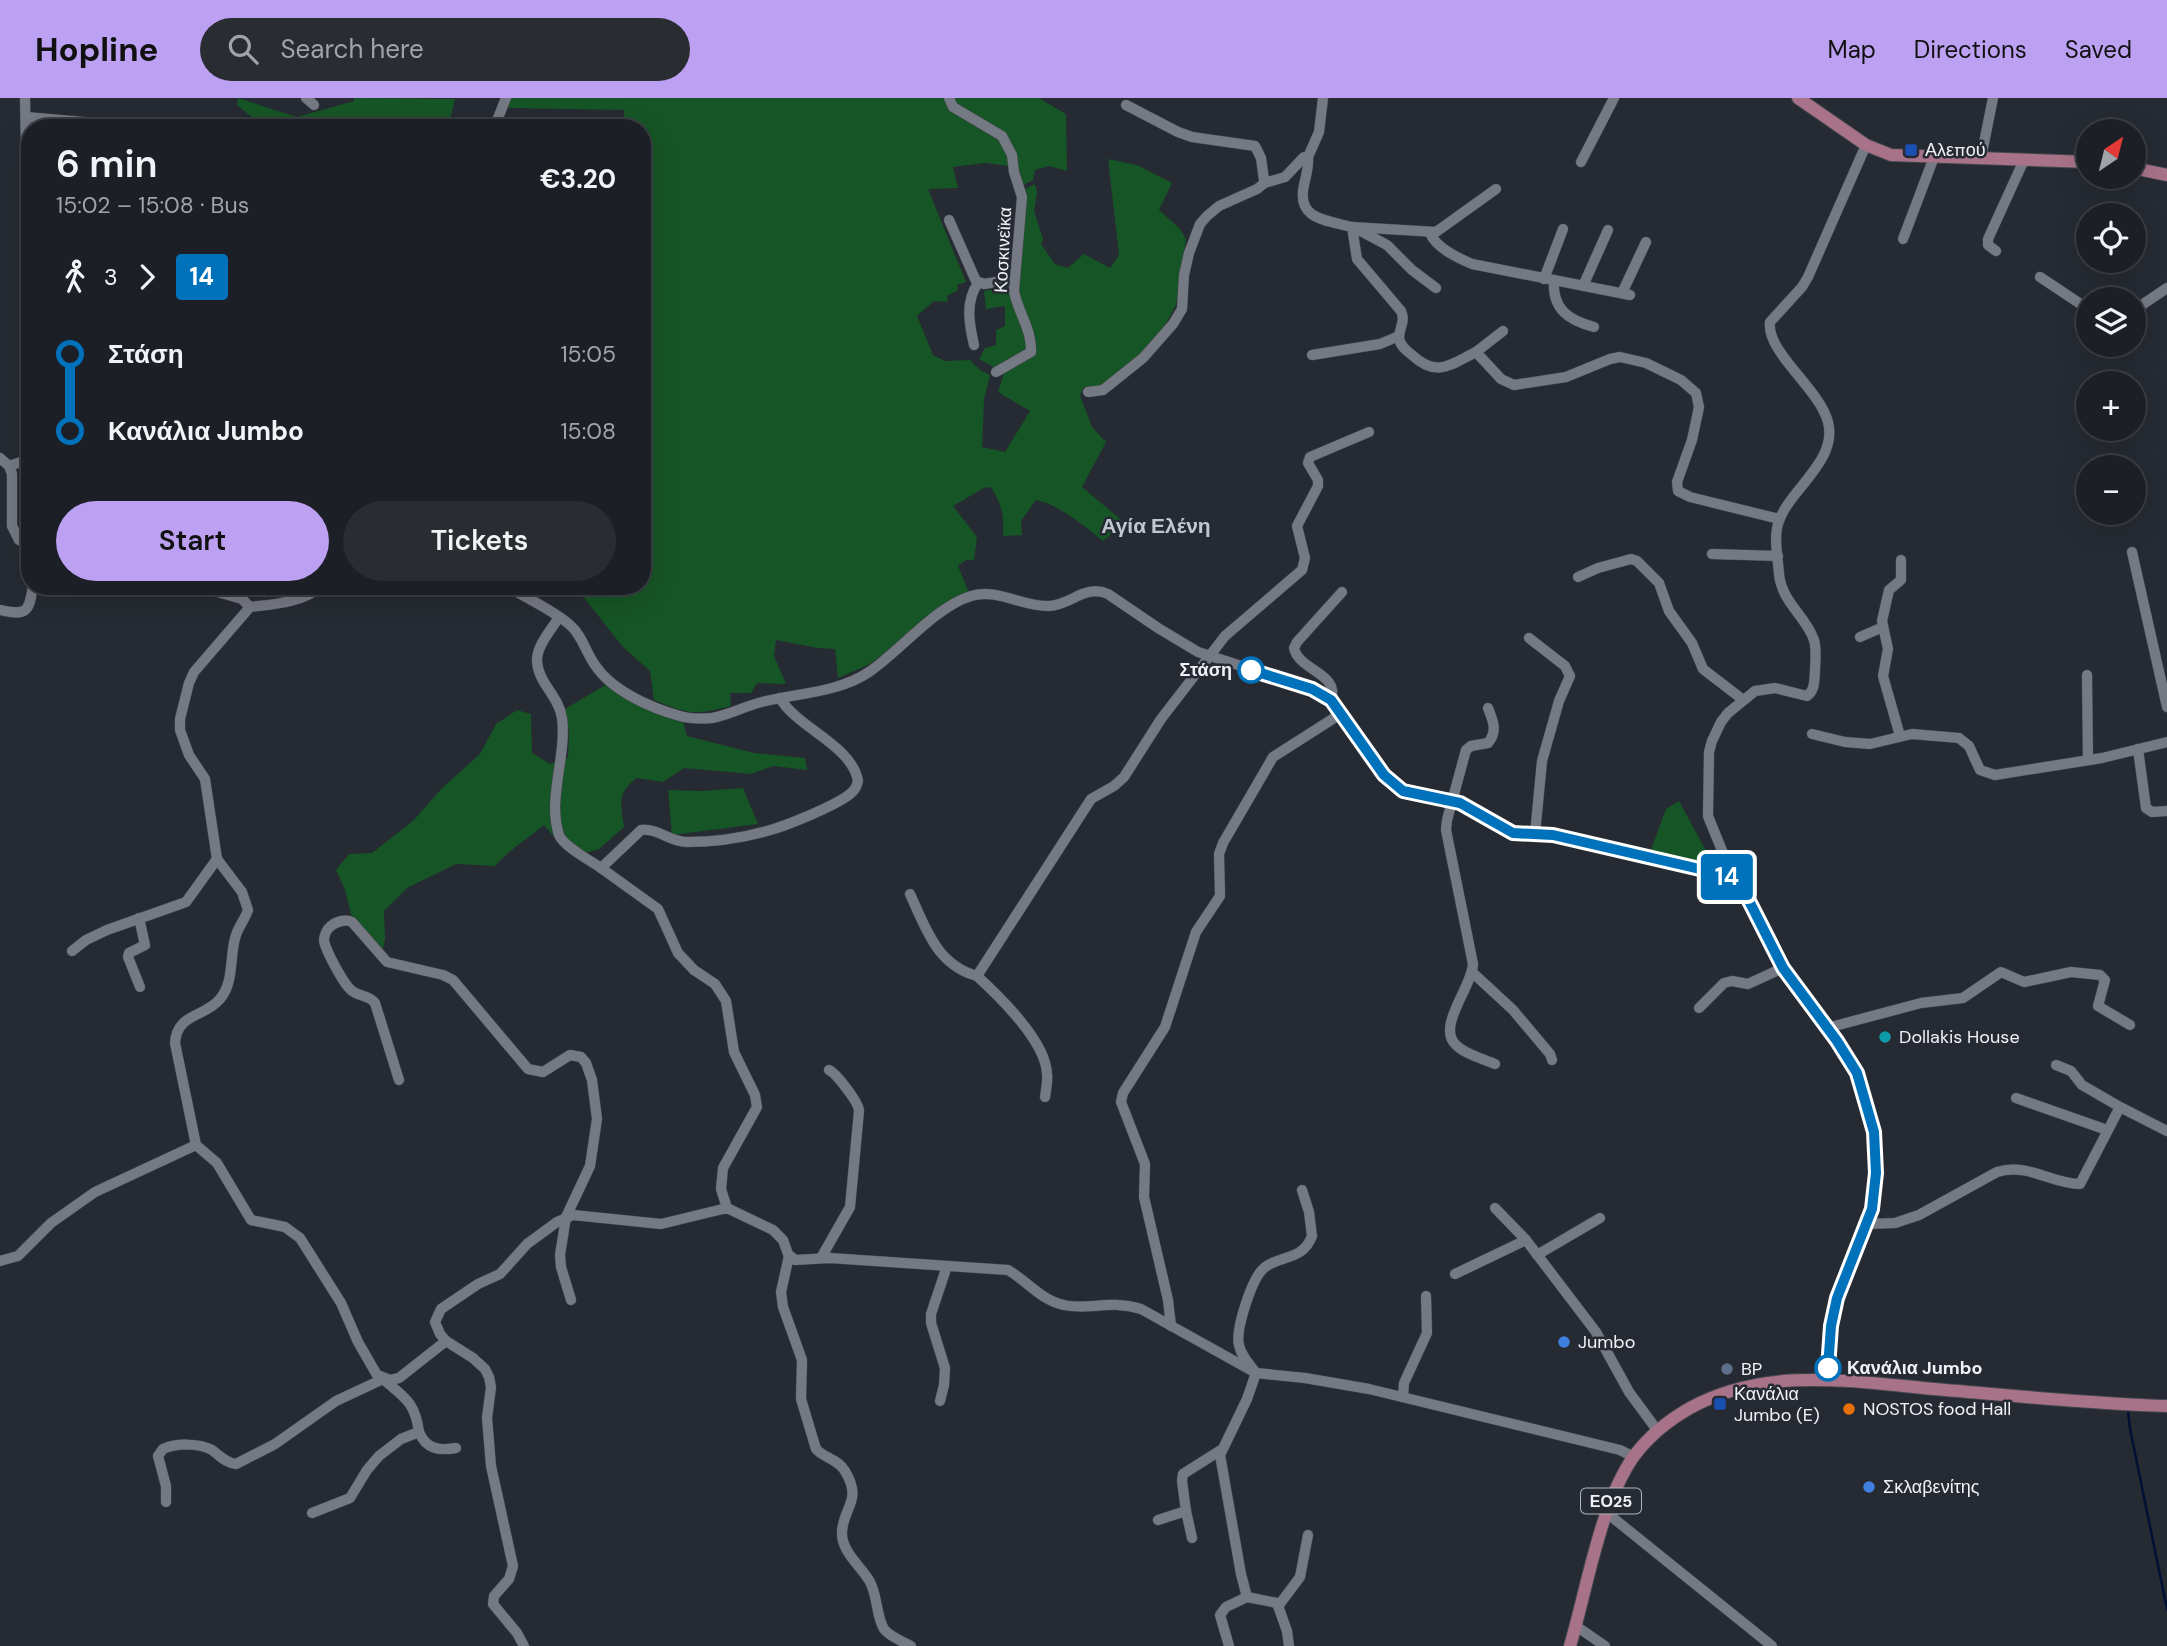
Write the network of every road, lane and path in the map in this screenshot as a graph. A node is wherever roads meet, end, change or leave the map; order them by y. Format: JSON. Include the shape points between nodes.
{"nodes":[{"id":1,"x":25,"y":98,"type":"edge"},
{"id":2,"x":506,"y":98,"type":"edge"},
{"id":3,"x":949,"y":98,"type":"edge"},
{"id":4,"x":1323,"y":98,"type":"edge"},
{"id":5,"x":1614,"y":98,"type":"edge"},
{"id":6,"x":1798,"y":98,"type":"edge"},
{"id":7,"x":1993,"y":98,"type":"edge"},
{"id":8,"x":1126,"y":105,"type":"dead end"},
{"id":9,"x":26,"y":117,"type":"joint"},
{"id":10,"x":49,"y":119,"type":"edge"},
{"id":11,"x":498,"y":119,"type":"edge"},
{"id":12,"x":1866,"y":145,"type":"junction"},
{"id":13,"x":1308,"y":157,"type":"junction"},
{"id":14,"x":1934,"y":157,"type":"junction"},
{"id":15,"x":1982,"y":158,"type":"junction"},
{"id":16,"x":2024,"y":160,"type":"junction"},
{"id":17,"x":1581,"y":162,"type":"dead end"},
{"id":18,"x":2076,"y":162,"type":"edge"},
{"id":19,"x":2146,"y":171,"type":"edge"},
{"id":20,"x":2167,"y":175,"type":"edge"},
{"id":21,"x":1266,"y":182,"type":"junction"},
{"id":22,"x":1496,"y":189,"type":"dead end"},
{"id":23,"x":949,"y":220,"type":"dead end"},
{"id":24,"x":1352,"y":227,"type":"junction"},
{"id":25,"x":1563,"y":229,"type":"dead end"},
{"id":26,"x":1608,"y":230,"type":"dead end"},
{"id":27,"x":1430,"y":233,"type":"junction"},
{"id":28,"x":1903,"y":239,"type":"dead end"},
{"id":29,"x":1646,"y":242,"type":"dead end"},
{"id":30,"x":1996,"y":250,"type":"dead end"},
{"id":31,"x":2040,"y":277,"type":"dead end"},
{"id":32,"x":1015,"y":279,"type":"junction"},
{"id":33,"x":1549,"y":280,"type":"junction"},
{"id":34,"x":978,"y":283,"type":"junction"},
{"id":35,"x":1583,"y":286,"type":"junction"},
{"id":36,"x":1436,"y":288,"type":"dead end"},
{"id":37,"x":2167,"y":288,"type":"edge"},
{"id":38,"x":2076,"y":301,"type":"edge"},
{"id":39,"x":2146,"y":302,"type":"edge"},
{"id":40,"x":1594,"y":327,"type":"dead end"},
{"id":41,"x":1503,"y":331,"type":"dead end"},
{"id":42,"x":1399,"y":337,"type":"junction"},
{"id":43,"x":974,"y":345,"type":"dead end"},
{"id":44,"x":1476,"y":352,"type":"junction"},
{"id":45,"x":1312,"y":355,"type":"dead end"},
{"id":46,"x":996,"y":372,"type":"dead end"},
{"id":47,"x":1088,"y":392,"type":"dead end"},
{"id":48,"x":1369,"y":432,"type":"dead end"},
{"id":49,"x":0,"y":458,"type":"edge"},
{"id":50,"x":21,"y":462,"type":"edge"},
{"id":51,"x":9,"y":466,"type":"junction"},
{"id":52,"x":1779,"y":520,"type":"junction"},
{"id":53,"x":21,"y":541,"type":"edge"},
{"id":54,"x":2132,"y":552,"type":"dead end"},
{"id":55,"x":1712,"y":554,"type":"dead end"},
{"id":56,"x":1778,"y":556,"type":"junction"},
{"id":57,"x":1901,"y":560,"type":"dead end"},
{"id":58,"x":1578,"y":577,"type":"dead end"},
{"id":59,"x":1342,"y":592,"type":"dead end"},
{"id":60,"x":31,"y":595,"type":"edge"},
{"id":61,"x":228,"y":595,"type":"edge"},
{"id":62,"x":309,"y":595,"type":"edge"},
{"id":63,"x":522,"y":595,"type":"edge"},
{"id":64,"x":250,"y":607,"type":"junction"},
{"id":65,"x":0,"y":610,"type":"edge"},
{"id":66,"x":559,"y":617,"type":"junction"},
{"id":67,"x":1883,"y":627,"type":"junction"},
{"id":68,"x":1529,"y":638,"type":"dead end"},
{"id":69,"x":1860,"y":638,"type":"dead end"},
{"id":70,"x":1209,"y":656,"type":"junction"},
{"id":71,"x":2087,"y":675,"type":"dead end"},
{"id":72,"x":780,"y":698,"type":"junction"},
{"id":73,"x":1742,"y":699,"type":"junction"},
{"id":74,"x":1331,"y":700,"type":"junction"},
{"id":75,"x":2167,"y":707,"type":"edge"},
{"id":76,"x":1488,"y":708,"type":"dead end"},
{"id":77,"x":1342,"y":713,"type":"junction"},
{"id":78,"x":1812,"y":734,"type":"dead end"},
{"id":79,"x":1900,"y":736,"type":"junction"},
{"id":80,"x":2167,"y":742,"type":"edge"},
{"id":81,"x":2138,"y":749,"type":"junction"},
{"id":82,"x":2088,"y":760,"type":"junction"},
{"id":83,"x":1452,"y":801,"type":"junction"},
{"id":84,"x":2167,"y":811,"type":"edge"},
{"id":85,"x":1535,"y":834,"type":"junction"},
{"id":86,"x":217,"y":859,"type":"junction"},
{"id":87,"x":601,"y":868,"type":"junction"},
{"id":88,"x":1725,"y":876,"type":"junction"},
{"id":89,"x":910,"y":894,"type":"dead end"},
{"id":90,"x":139,"y":918,"type":"junction"},
{"id":91,"x":72,"y":951,"type":"dead end"},
{"id":92,"x":1783,"y":968,"type":"junction"},
{"id":93,"x":1473,"y":972,"type":"junction"},
{"id":94,"x":977,"y":976,"type":"junction"},
{"id":95,"x":140,"y":986,"type":"dead end"},
{"id":96,"x":1699,"y":1008,"type":"dead end"},
{"id":97,"x":2130,"y":1025,"type":"dead end"},
{"id":98,"x":1827,"y":1028,"type":"junction"},
{"id":99,"x":1552,"y":1060,"type":"dead end"},
{"id":100,"x":1495,"y":1064,"type":"dead end"},
{"id":101,"x":2056,"y":1065,"type":"dead end"},
{"id":102,"x":829,"y":1070,"type":"dead end"},
{"id":103,"x":399,"y":1080,"type":"dead end"},
{"id":104,"x":1045,"y":1097,"type":"dead end"},
{"id":105,"x":2016,"y":1098,"type":"dead end"},
{"id":106,"x":2120,"y":1107,"type":"junction"},
{"id":107,"x":2106,"y":1130,"type":"junction"},
{"id":108,"x":2167,"y":1131,"type":"edge"},
{"id":109,"x":196,"y":1145,"type":"junction"},
{"id":110,"x":1302,"y":1190,"type":"dead end"},
{"id":111,"x":727,"y":1208,"type":"junction"},
{"id":112,"x":1495,"y":1208,"type":"dead end"},
{"id":113,"x":566,"y":1217,"type":"junction"},
{"id":114,"x":1600,"y":1218,"type":"dead end"},
{"id":115,"x":1867,"y":1224,"type":"junction"},
{"id":116,"x":1526,"y":1240,"type":"junction"},
{"id":117,"x":1536,"y":1255,"type":"junction"},
{"id":118,"x":789,"y":1256,"type":"junction"},
{"id":119,"x":821,"y":1258,"type":"junction"},
{"id":120,"x":0,"y":1261,"type":"edge"},
{"id":121,"x":947,"y":1266,"type":"junction"},
{"id":122,"x":1455,"y":1274,"type":"dead end"},
{"id":123,"x":1426,"y":1296,"type":"dead end"},
{"id":124,"x":571,"y":1300,"type":"dead end"},
{"id":125,"x":1171,"y":1326,"type":"junction"},
{"id":126,"x":446,"y":1341,"type":"junction"},
{"id":127,"x":1256,"y":1373,"type":"junction"},
{"id":128,"x":383,"y":1379,"type":"junction"},
{"id":129,"x":1828,"y":1379,"type":"junction"},
{"id":130,"x":1403,"y":1397,"type":"junction"},
{"id":131,"x":940,"y":1401,"type":"dead end"},
{"id":132,"x":2167,"y":1406,"type":"edge"},
{"id":133,"x":1657,"y":1430,"type":"junction"},
{"id":134,"x":419,"y":1433,"type":"junction"},
{"id":135,"x":456,"y":1448,"type":"dead end"},
{"id":136,"x":1221,"y":1450,"type":"junction"},
{"id":137,"x":1634,"y":1457,"type":"junction"},
{"id":138,"x":166,"y":1502,"type":"dead end"},
{"id":139,"x":1186,"y":1511,"type":"junction"},
{"id":140,"x":312,"y":1513,"type":"dead end"},
{"id":141,"x":1607,"y":1513,"type":"junction"},
{"id":142,"x":1158,"y":1520,"type":"dead end"},
{"id":143,"x":1308,"y":1535,"type":"dead end"},
{"id":144,"x":1192,"y":1538,"type":"dead end"},
{"id":145,"x":1247,"y":1597,"type":"junction"},
{"id":146,"x":1279,"y":1605,"type":"junction"},
{"id":147,"x":1576,"y":1626,"type":"junction"},
{"id":148,"x":524,"y":1646,"type":"edge"},
{"id":149,"x":911,"y":1646,"type":"edge"},
{"id":150,"x":1230,"y":1646,"type":"edge"},
{"id":151,"x":1289,"y":1646,"type":"edge"},
{"id":152,"x":1570,"y":1646,"type":"edge"},
{"id":153,"x":1605,"y":1646,"type":"edge"},
{"id":154,"x":1772,"y":1646,"type":"edge"}],
"edges":[{"from":1,"to":9,"type":"street"},
{"from":2,"to":11,"type":"street"},
{"from":3,"to":32,"type":"street","name":"Κοσκινεϊκα","via":[[953,107],[1002,136],[1012,155],[1022,197]]},
{"from":4,"to":13,"type":"street","via":[[1319,132]]},
{"from":5,"to":17,"type":"street"},
{"from":6,"to":12,"type":"main road"},
{"from":7,"to":15,"type":"street"},
{"from":8,"to":21,"type":"street","via":[[1192,137],[1255,146]]},
{"from":9,"to":10,"type":"street"},
{"from":12,"to":14,"type":"main road","via":[[1891,155]]},
{"from":12,"to":52,"type":"street","via":[[1808,278],[1769,322],[1775,345],[1814,393],[1829,430],[1826,449]]},
{"from":13,"to":21,"type":"street","via":[[1285,177]]},
{"from":13,"to":24,"type":"street","via":[[1302,195],[1305,207],[1314,216]]},
{"from":14,"to":15,"type":"main road"},
{"from":14,"to":28,"type":"street"},
{"from":15,"to":16,"type":"main road"},
{"from":16,"to":18,"type":"main road"},
{"from":16,"to":30,"type":"street","via":[[1988,239]]},
{"from":19,"to":20,"type":"main road"},
{"from":21,"to":47,"type":"street","via":[[1206,216],[1189,253],[1182,309],[1173,324],[1143,358],[1102,390]]},
{"from":22,"to":27,"type":"street","via":[[1445,228]]},
{"from":23,"to":34,"type":"street"},
{"from":24,"to":27,"type":"street"},
{"from":24,"to":36,"type":"street","via":[[1387,245]]},
{"from":24,"to":42,"type":"street","via":[[1357,260],[1403,316]]},
{"from":25,"to":33,"type":"street"},
{"from":26,"to":35,"type":"street"},
{"from":27,"to":33,"type":"street","via":[[1439,245],[1465,261]]},
{"from":29,"to":35,"type":"street","via":[[1626,294]]},
{"from":31,"to":38,"type":"street"},
{"from":32,"to":34,"type":"street"},
{"from":32,"to":46,"type":"street","name":"Κοσκινεϊκα","via":[[1016,306],[1032,338],[1031,352]]},
{"from":33,"to":35,"type":"street"},
{"from":33,"to":40,"type":"street","via":[[1560,308],[1579,323]]},
{"from":34,"to":43,"type":"street","via":[[969,302]]},
{"from":37,"to":39,"type":"street"},
{"from":41,"to":44,"type":"street"},
{"from":42,"to":44,"type":"street","via":[[1404,348],[1431,368],[1446,368]]},
{"from":42,"to":45,"type":"street"},
{"from":44,"to":52,"type":"street","via":[[1501,379],[1514,385],[1566,377],[1620,357],[1675,377],[1694,390],[1699,402],[1678,491]]},
{"from":48,"to":70,"type":"street","via":[[1310,457],[1308,463],[1318,486],[1297,526],[1305,558],[1302,570],[1237,623]]},
{"from":49,"to":51,"type":"street"},
{"from":50,"to":51,"type":"street"},
{"from":51,"to":53,"type":"street","via":[[12,526]]},
{"from":52,"to":56,"type":"street"},
{"from":54,"to":75,"type":"street"},
{"from":55,"to":56,"type":"street"},
{"from":56,"to":73,"type":"street","via":[[1783,590],[1815,642],[1814,687],[1807,696],[1775,688]]},
{"from":57,"to":67,"type":"street","via":[[1901,580],[1888,592]]},
{"from":58,"to":73,"type":"street","via":[[1631,559],[1637,561],[1659,583],[1669,611],[1703,669]]},
{"from":59,"to":74,"type":"street","via":[[1294,648],[1298,658],[1331,684]]},
{"from":60,"to":65,"type":"street","via":[[26,611]]},
{"from":61,"to":64,"type":"street"},
{"from":62,"to":64,"type":"street"},
{"from":63,"to":66,"type":"street"},
{"from":64,"to":86,"type":"street","via":[[194,672],[181,709],[180,730],[205,779]]},
{"from":66,"to":72,"type":"street","via":[[575,630],[609,681],[677,715],[711,718]]},
{"from":66,"to":87,"type":"street","via":[[537,659],[562,721],[559,833],[566,844]]},
{"from":67,"to":69,"type":"street"},
{"from":67,"to":79,"type":"street","via":[[1888,649],[1883,676]]},
{"from":68,"to":85,"type":"street","via":[[1570,676],[1542,761]]},
{"from":70,"to":72,"type":"street","via":[[1104,592],[1088,591],[1048,606],[980,594],[946,609],[863,676]]},
{"from":70,"to":74,"type":"street","via":[[1312,689]]},
{"from":70,"to":94,"type":"street","via":[[1124,777],[1084,808]]},
{"from":71,"to":82,"type":"street"},
{"from":72,"to":87,"type":"street","via":[[789,712],[828,740],[854,769],[858,781],[852,793],[775,829],[752,834],[686,842],[641,830]]},
{"from":73,"to":88,"type":"street","via":[[1721,722],[1709,752],[1708,816],[1725,858]]},
{"from":74,"to":77,"type":"street"},
{"from":76,"to":83,"type":"street","via":[[1493,735],[1488,743],[1466,750]]},
{"from":77,"to":83,"type":"street","via":[[1380,770],[1399,789]]},
{"from":77,"to":125,"type":"street","via":[[1273,757],[1265,769],[1223,843],[1220,896],[1196,932],[1165,1027],[1123,1093],[1121,1102],[1145,1164],[1144,1198]]},
{"from":78,"to":79,"type":"street","via":[[1870,744]]},
{"from":79,"to":82,"type":"street","via":[[1959,738],[1969,746],[1980,770],[1995,775]]},
{"from":80,"to":81,"type":"street"},
{"from":81,"to":82,"type":"street"},
{"from":81,"to":84,"type":"street","via":[[2146,808]]},
{"from":83,"to":85,"type":"street","via":[[1509,831]]},
{"from":83,"to":93,"type":"street","via":[[1448,848]]},
{"from":85,"to":88,"type":"street"},
{"from":86,"to":90,"type":"street","via":[[186,902]]},
{"from":86,"to":109,"type":"street","via":[[242,892],[248,910],[236,935],[223,996],[181,1024],[176,1035]]},
{"from":87,"to":111,"type":"street","via":[[658,909],[678,953],[715,984],[726,1001],[734,1052],[757,1107],[723,1168],[721,1189]]},
{"from":88,"to":92,"type":"street","via":[[1744,891]]},
{"from":89,"to":94,"type":"street","via":[[929,935],[949,962]]},
{"from":90,"to":91,"type":"street","via":[[96,935]]},
{"from":90,"to":95,"type":"street","via":[[145,945],[128,957]]},
{"from":92,"to":96,"type":"street","via":[[1748,984],[1727,982]]},
{"from":92,"to":98,"type":"street"},
{"from":93,"to":99,"type":"street","via":[[1513,1010]]},
{"from":93,"to":100,"type":"street","via":[[1449,1032],[1457,1046]]},
{"from":94,"to":104,"type":"street","via":[[1023,1024],[1038,1049],[1048,1072]]},
{"from":97,"to":98,"type":"street","via":[[2098,1006],[2105,980],[2101,975],[2071,972],[2024,982],[2001,972],[1963,998],[1921,1003]]},
{"from":98,"to":115,"type":"street","via":[[1857,1073],[1874,1132],[1876,1173]]},
{"from":101,"to":106,"type":"street"},
{"from":102,"to":119,"type":"street","via":[[859,1111],[850,1207]]},
{"from":103,"to":113,"type":"street","via":[[374,1000],[359,996],[347,985],[324,942],[327,930],[344,920],[352,922],[387,962],[453,980],[533,1072],[543,1072],[570,1055],[584,1059],[597,1119],[590,1166]]},
{"from":105,"to":107,"type":"street"},
{"from":106,"to":107,"type":"street"},
{"from":106,"to":108,"type":"street"},
{"from":107,"to":115,"type":"street","via":[[2080,1184],[2007,1169],[1907,1220]]},
{"from":109,"to":120,"type":"street","via":[[95,1192],[51,1223],[18,1256]]},
{"from":109,"to":128,"type":"street","via":[[217,1163],[251,1220],[285,1227],[300,1238],[341,1303],[372,1370]]},
{"from":110,"to":127,"type":"street","via":[[1312,1226],[1310,1241],[1292,1257],[1260,1272],[1240,1326],[1239,1345]]},
{"from":111,"to":113,"type":"street","via":[[644,1224]]},
{"from":111,"to":118,"type":"street","via":[[773,1230]]},
{"from":112,"to":116,"type":"street"},
{"from":113,"to":124,"type":"street","via":[[560,1261]]},
{"from":113,"to":126,"type":"street","via":[[527,1244],[500,1274],[441,1309],[435,1322]]},
{"from":114,"to":117,"type":"street"},
{"from":115,"to":129,"type":"street","via":[[1837,1298]]},
{"from":116,"to":117,"type":"street"},
{"from":116,"to":122,"type":"street"},
{"from":117,"to":133,"type":"street","via":[[1596,1332],[1629,1392]]},
{"from":118,"to":119,"type":"street","via":[[798,1261]]},
{"from":118,"to":149,"type":"street","via":[[781,1292],[802,1360],[801,1399],[816,1449],[841,1464],[853,1493],[842,1532],[845,1546],[871,1583],[886,1632]]},
{"from":119,"to":121,"type":"street"},
{"from":121,"to":125,"type":"street","via":[[1009,1270],[1046,1300],[1066,1306],[1123,1303]]},
{"from":121,"to":131,"type":"street","via":[[931,1314],[945,1368]]},
{"from":123,"to":130,"type":"street","via":[[1427,1333],[1404,1383]]},
{"from":125,"to":127,"type":"street"},
{"from":126,"to":128,"type":"street","via":[[403,1376]]},
{"from":126,"to":148,"type":"street","via":[[473,1357],[489,1377],[491,1466],[513,1566],[493,1604]]},
{"from":127,"to":130,"type":"street"},
{"from":127,"to":136,"type":"street"},
{"from":128,"to":134,"type":"street","via":[[413,1407]]},
{"from":128,"to":138,"type":"street","via":[[336,1401],[275,1444],[236,1464],[205,1447],[163,1449],[158,1456]]},
{"from":129,"to":132,"type":"main road","number":"ΕΟ25"},
{"from":129,"to":133,"type":"main road","number":"ΕΟ25","via":[[1732,1389]]},
{"from":130,"to":137,"type":"street"},
{"from":133,"to":137,"type":"main road","number":"ΕΟ25"},
{"from":134,"to":135,"type":"street","via":[[436,1449]]},
{"from":134,"to":140,"type":"street","via":[[401,1439],[379,1456],[350,1498]]},
{"from":136,"to":139,"type":"street","via":[[1183,1474]]},
{"from":136,"to":145,"type":"street"},
{"from":137,"to":141,"type":"main road","number":"ΕΟ25"},
{"from":139,"to":142,"type":"street"},
{"from":139,"to":144,"type":"street"},
{"from":141,"to":147,"type":"main road","number":"ΕΟ25"},
{"from":141,"to":154,"type":"street"},
{"from":143,"to":146,"type":"street","via":[[1299,1580]]},
{"from":145,"to":146,"type":"street"},
{"from":145,"to":150,"type":"street","via":[[1220,1615]]},
{"from":146,"to":151,"type":"street"},
{"from":147,"to":152,"type":"main road","number":"ΕΟ25"},
{"from":147,"to":153,"type":"street"}]}
